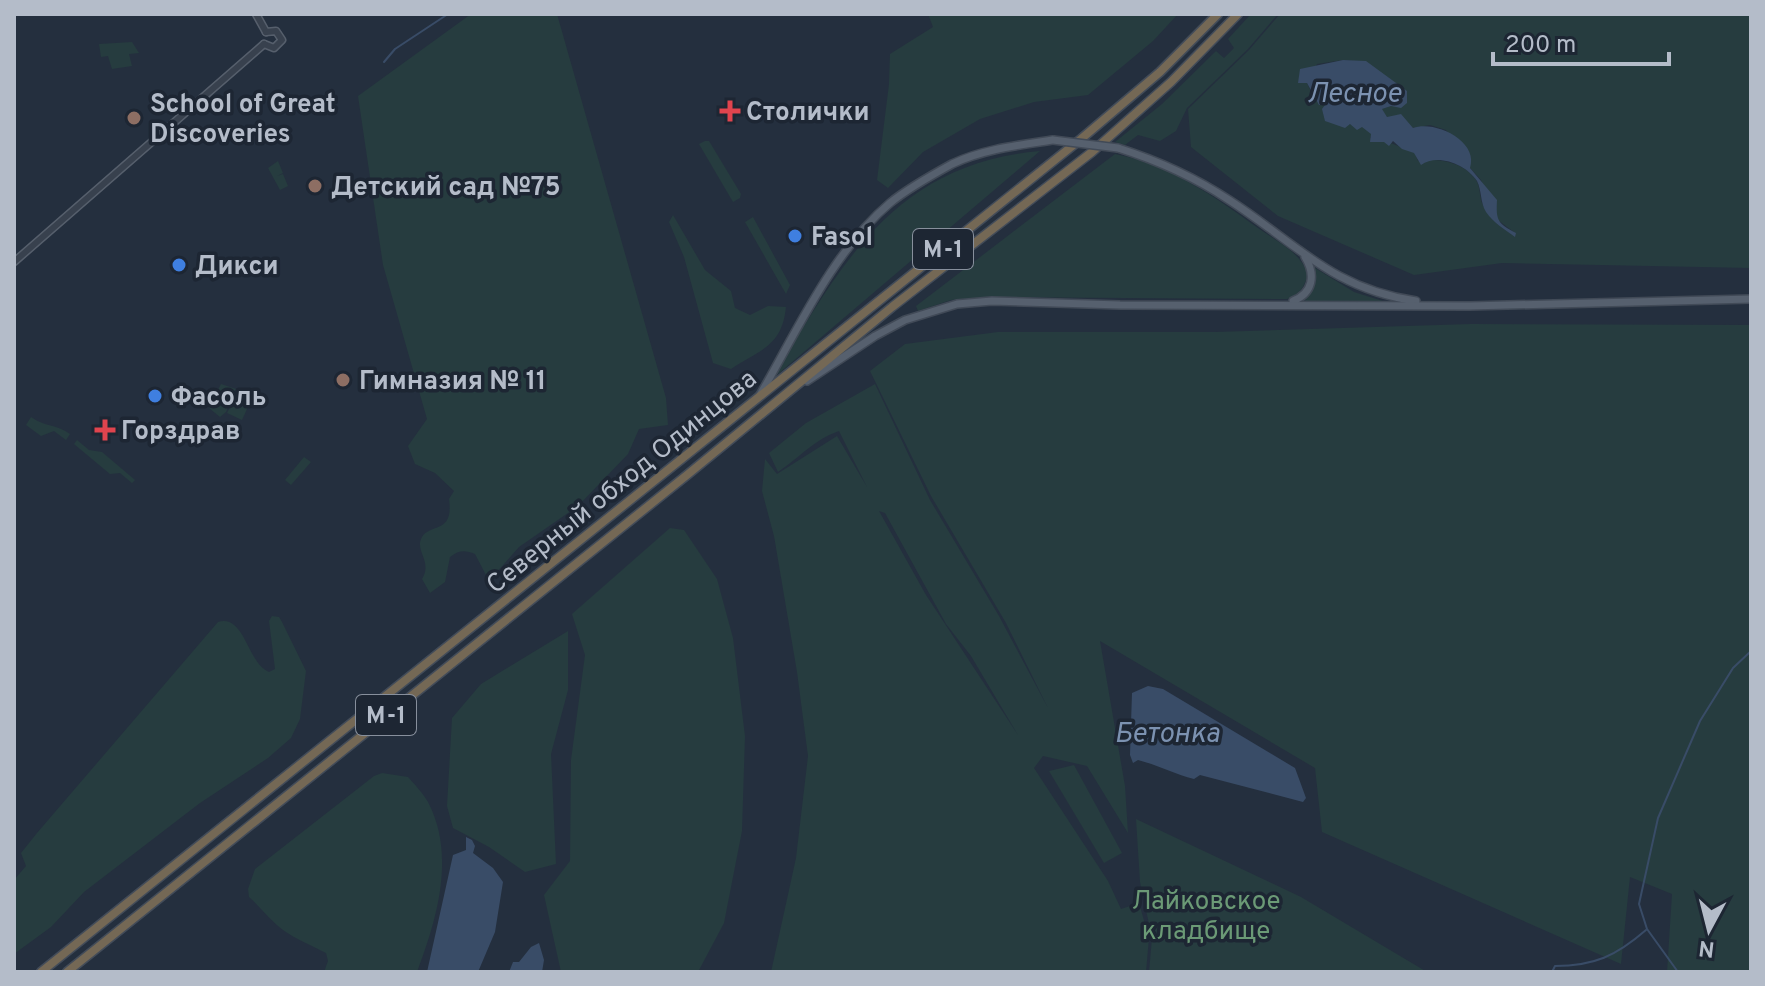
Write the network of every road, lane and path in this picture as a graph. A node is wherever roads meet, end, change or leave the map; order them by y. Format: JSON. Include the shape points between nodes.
{"nodes":[{"id":1,"x":256,"y":14,"type":"edge"},
{"id":2,"x":1218,"y":14,"type":"edge"},
{"id":3,"x":1238,"y":14,"type":"edge"},
{"id":4,"x":266,"y":32,"type":"junction"},
{"id":5,"x":264,"y":44,"type":"junction"},
{"id":6,"x":1299,"y":250,"type":"junction"},
{"id":7,"x":14,"y":262,"type":"edge"},
{"id":8,"x":1751,"y":299,"type":"edge"},
{"id":9,"x":1279,"y":304,"type":"junction"},
{"id":10,"x":1470,"y":306,"type":"junction"},
{"id":11,"x":791,"y":391,"type":"junction"},
{"id":12,"x":759,"y":396,"type":"junction"},
{"id":13,"x":84,"y":938,"type":"junction"},
{"id":14,"x":35,"y":972,"type":"edge"},
{"id":15,"x":41,"y":972,"type":"edge"},
{"id":16,"x":67,"y":972,"type":"edge"}],
"edges":[{"from":1,"to":4,"type":"street"},
{"from":2,"to":12,"type":"highway","name":"Северный обход Одинцова","number":"М-1","via":[[1081,139]]},
{"from":3,"to":11,"type":"highway","name":"Северный обход Одинцова","number":"М-1","via":[[1092,152]]},
{"from":4,"to":5,"type":"street"},
{"from":4,"to":5,"type":"street","via":[[276,31],[282,40],[274,48]]},
{"from":5,"to":7,"type":"street"},
{"from":6,"to":9,"type":"main road","via":[[1311,267],[1310,286],[1298,299]]},
{"from":6,"to":10,"type":"main road","number":"М-1","via":[[1334,275],[1375,293]]},
{"from":6,"to":12,"type":"main road","number":"М-1","bridge":true,"via":[[1184,171],[1118,148],[1053,140],[999,149],[953,164],[891,202],[852,244]]},
{"from":8,"to":10,"type":"main road","number":"М-1"},
{"from":9,"to":10,"type":"main road","number":"М-1"},
{"from":9,"to":11,"type":"main road","number":"М-1","via":[[957,304],[905,320]]},
{"from":11,"to":16,"type":"highway","name":"Северный обход Одинцова","number":"М-1"},
{"from":12,"to":13,"type":"highway","name":"Северный обход Одинцова","number":"М-1"},
{"from":13,"to":14,"type":"main road"},
{"from":13,"to":15,"type":"highway","name":"Северный обход Одинцова","number":"М-1"}]}
